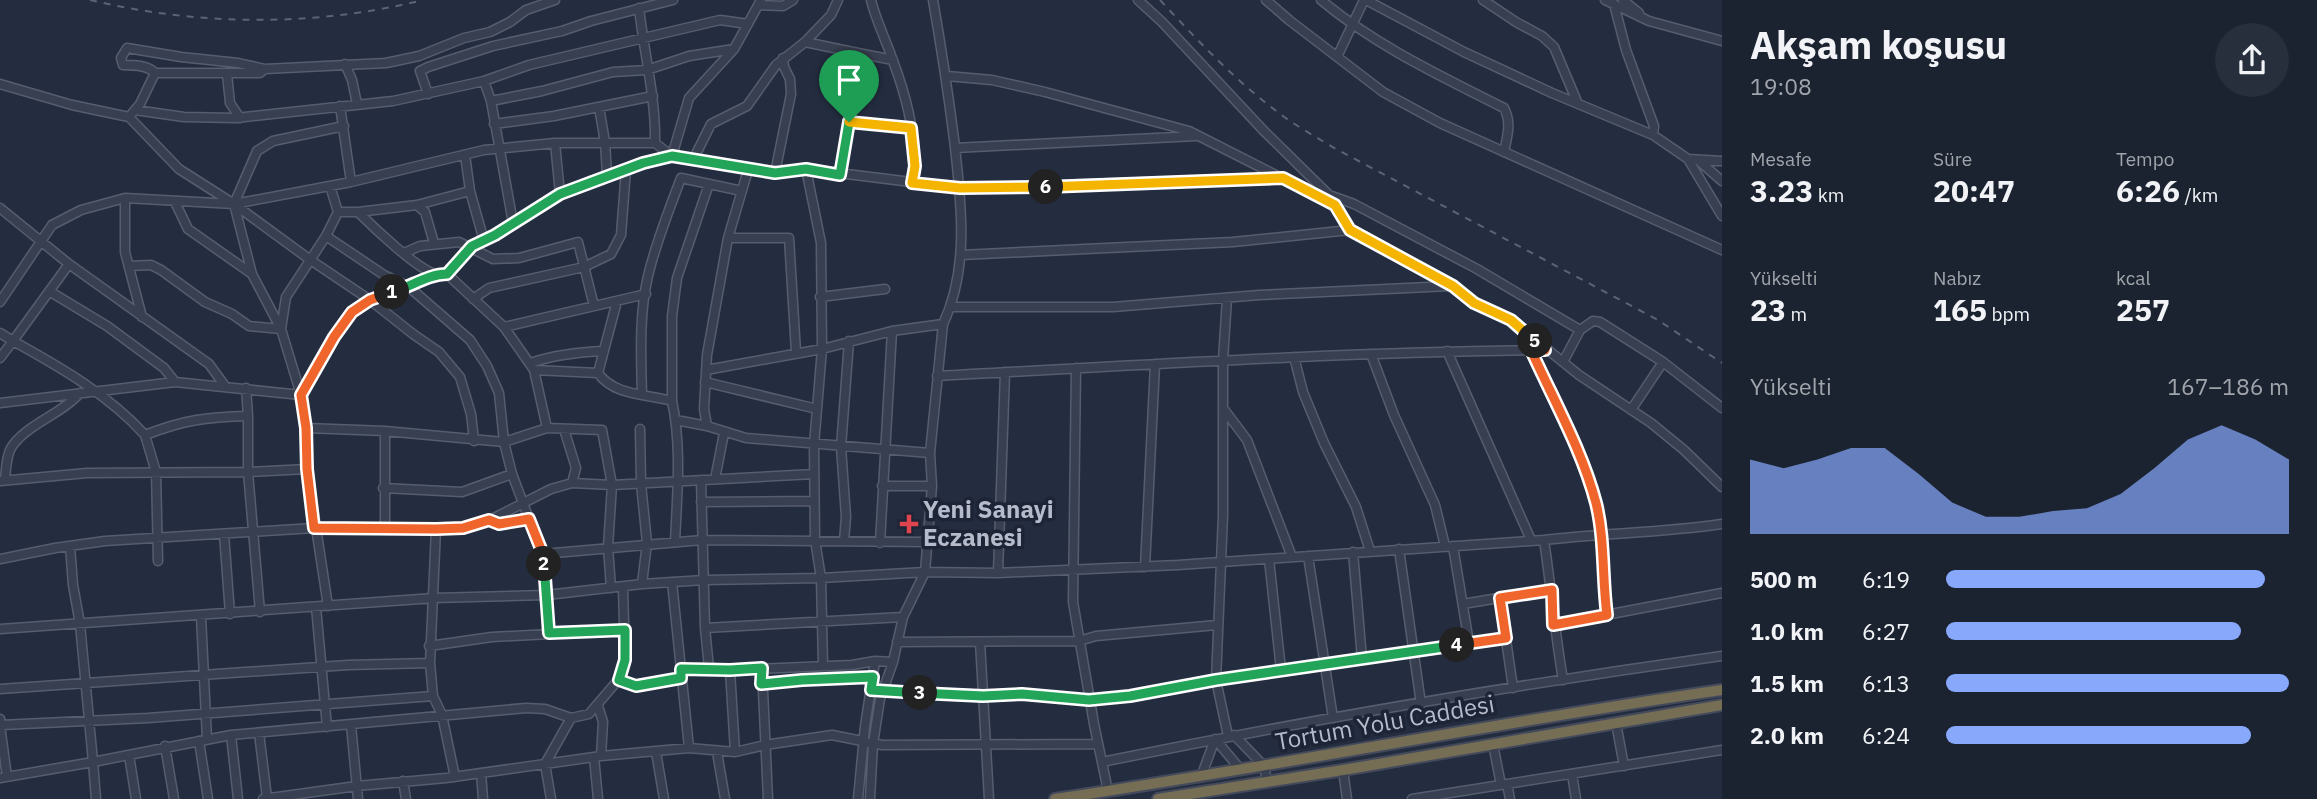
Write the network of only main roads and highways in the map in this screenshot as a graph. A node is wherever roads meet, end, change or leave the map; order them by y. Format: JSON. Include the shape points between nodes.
{"nodes":[{"id":1,"x":1722,"y":690,"type":"edge"},
{"id":2,"x":1722,"y":705,"type":"edge"},
{"id":3,"x":1209,"y":794,"type":"edge"},
{"id":4,"x":1191,"y":796,"type":"edge"},
{"id":5,"x":1055,"y":799,"type":"edge"},
{"id":6,"x":1158,"y":799,"type":"edge"}],
"edges":[{"from":1,"to":5,"type":"highway","name":"Tortum Yolu Caddesi"},
{"from":2,"to":3,"type":"highway","name":"Tortum Yolu Caddesi"},
{"from":3,"to":4,"type":"highway","name":"Tortum Yolu Caddesi"},
{"from":4,"to":6,"type":"highway","name":"Tortum Yolu Caddesi"}]}
